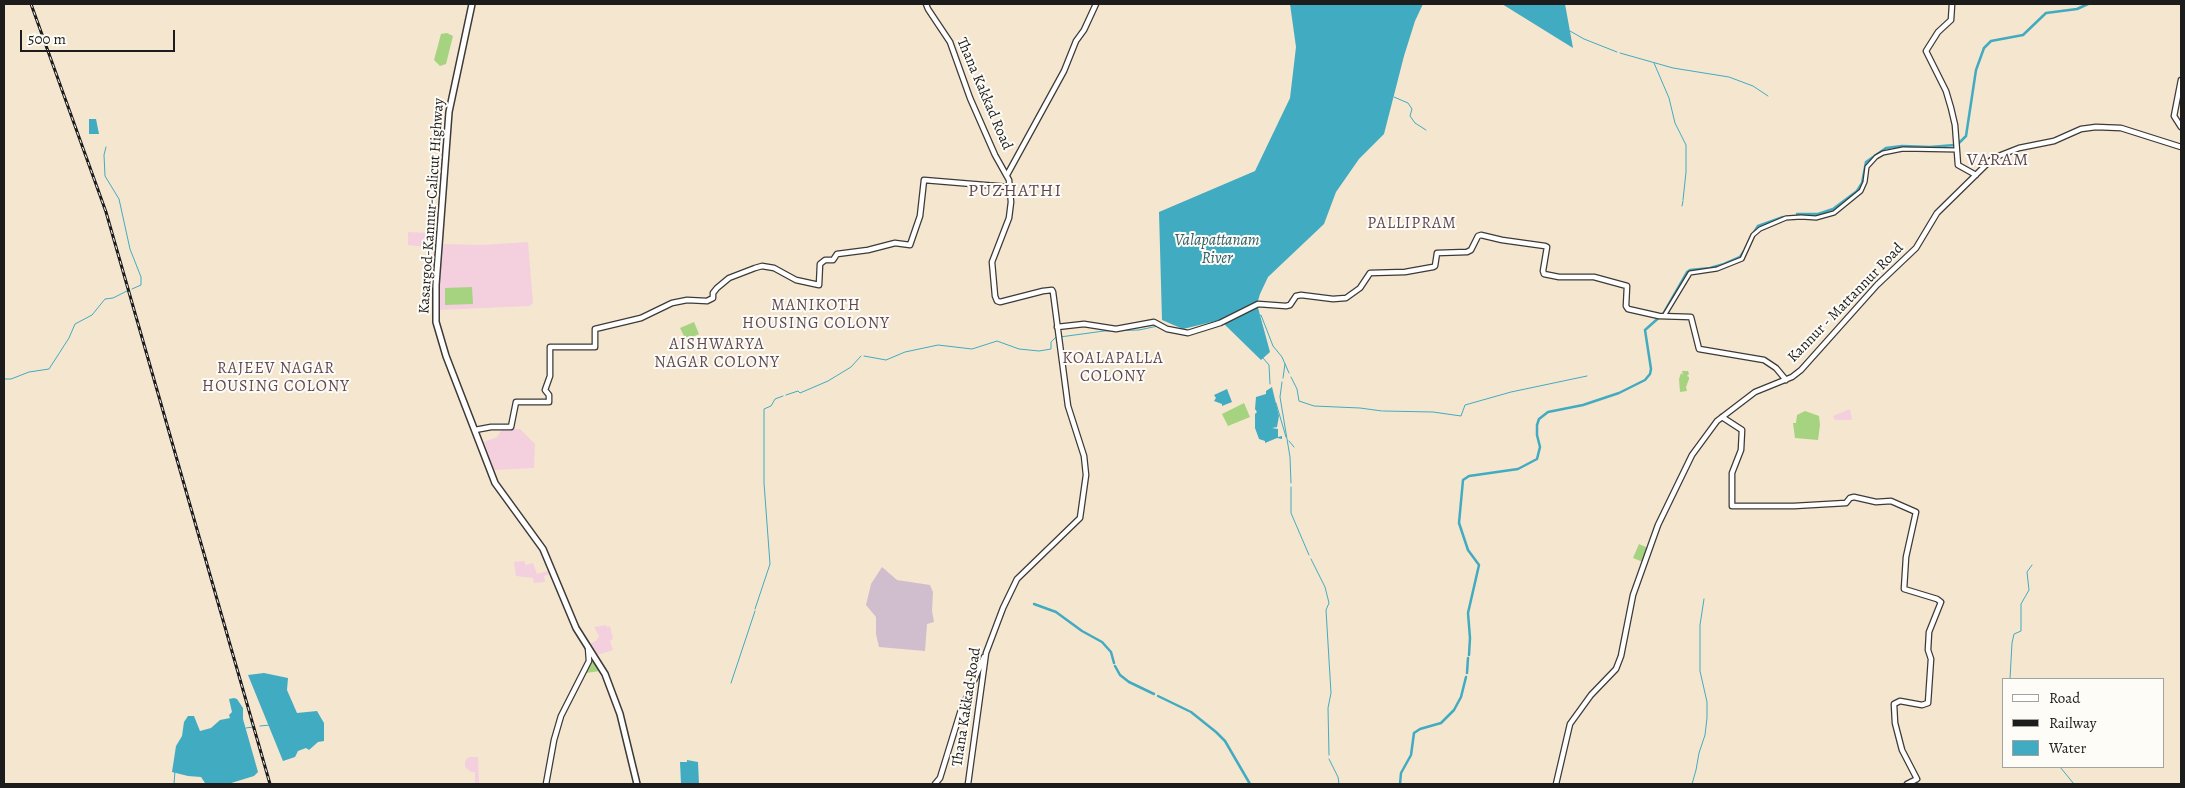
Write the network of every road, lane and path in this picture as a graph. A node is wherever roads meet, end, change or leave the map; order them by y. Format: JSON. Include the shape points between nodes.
{"nodes":[{"id":1,"x":473,"y":4,"type":"edge"},
{"id":2,"x":926,"y":4,"type":"edge"},
{"id":3,"x":1096,"y":4,"type":"edge"},
{"id":4,"x":1952,"y":4,"type":"edge"},
{"id":5,"x":2181,"y":80,"type":"edge"},
{"id":6,"x":2181,"y":128,"type":"edge"},
{"id":7,"x":2181,"y":147,"type":"edge"},
{"id":8,"x":1957,"y":150,"type":"junction"},
{"id":9,"x":1007,"y":175,"type":"junction"},
{"id":10,"x":1976,"y":175,"type":"junction"},
{"id":11,"x":1009,"y":187,"type":"junction"},
{"id":12,"x":1662,"y":316,"type":"junction"},
{"id":13,"x":1057,"y":327,"type":"junction"},
{"id":14,"x":1786,"y":380,"type":"junction"},
{"id":15,"x":1722,"y":417,"type":"junction"},
{"id":16,"x":474,"y":431,"type":"junction"},
{"id":17,"x":588,"y":646,"type":"junction"},
{"id":18,"x":986,"y":653,"type":"junction"},
{"id":19,"x":546,"y":784,"type":"edge"},
{"id":20,"x":636,"y":784,"type":"edge"},
{"id":21,"x":935,"y":784,"type":"edge"},
{"id":22,"x":968,"y":784,"type":"edge"},
{"id":23,"x":1556,"y":784,"type":"edge"},
{"id":24,"x":1907,"y":784,"type":"edge"}],
"edges":[{"from":1,"to":16,"type":"highway","name":"Kasargod-Kannur-Calicut Highway","via":[[450,104],[435,311],[439,336]]},
{"from":2,"to":9,"type":"main road","name":"Thana Kakkad Road","via":[[950,42],[970,98]]},
{"from":3,"to":9,"type":"main road","via":[[1064,71]]},
{"from":4,"to":8,"type":"main road","via":[[1951,20],[1938,32],[1926,51],[1946,91]]},
{"from":5,"to":6,"type":"main road","via":[[2174,116]]},
{"from":7,"to":10,"type":"main road","name":"Kannur - Mattannur Road","via":[[2121,128],[2088,128],[2054,141],[2008,152],[1990,161]]},
{"from":8,"to":10,"type":"main road","via":[[1958,165]]},
{"from":8,"to":12,"type":"street","via":[[1883,153],[1867,167],[1860,191],[1834,213],[1816,218],[1786,218],[1760,229],[1753,235],[1742,259],[1717,269],[1690,273]]},
{"from":9,"to":11,"type":"main road","name":"Thana Kakkad Road"},
{"from":10,"to":14,"type":"main road","name":"Kannur - Mattannur Road","via":[[1937,213],[1916,248],[1877,284],[1801,370]]},
{"from":11,"to":13,"type":"main road","name":"Thana Kakkad Road","via":[[1009,218],[992,262],[995,296],[1000,302],[1052,290]]},
{"from":11,"to":16,"type":"main road","via":[[924,180],[920,216],[910,244],[895,243],[836,254],[833,260],[820,264],[819,285],[796,280],[774,268],[762,266],[729,278],[707,301],[672,303],[641,318],[595,329],[595,347],[550,346],[550,376],[545,390],[549,402],[516,402],[511,427]]},
{"from":12,"to":13,"type":"main road","via":[[1626,308],[1627,286],[1594,277],[1544,274],[1546,246],[1480,235],[1467,252],[1437,253],[1433,267],[1370,273],[1360,288],[1346,298],[1301,295],[1289,305],[1260,303],[1220,323],[1185,334],[1151,322],[1116,329],[1084,324]]},
{"from":12,"to":14,"type":"main road","via":[[1691,317],[1699,349],[1764,360]]},
{"from":13,"to":18,"type":"main road","name":"Thana Kakkad Road","via":[[1068,406],[1085,466],[1082,510],[1076,523],[1017,579],[1009,591]]},
{"from":14,"to":15,"type":"main road","name":"Kannur - Mattannur Road","via":[[1755,392]]},
{"from":15,"to":23,"type":"main road","name":"Kannur - Mattannur Road","via":[[1708,431],[1692,456],[1658,524],[1633,595],[1616,669],[1570,724]]},
{"from":15,"to":24,"type":"main road","via":[[1742,430],[1741,450],[1732,473],[1732,506],[1795,506],[1846,502],[1854,497],[1876,502],[1889,500],[1916,512],[1906,557],[1904,588],[1941,602],[1929,632],[1928,703],[1900,701],[1894,704],[1894,724],[1902,750],[1917,779]]},
{"from":16,"to":17,"type":"highway","name":"Kasargod-Kannur-Calicut Highway","via":[[493,484],[538,546]]},
{"from":17,"to":19,"type":"main road","via":[[589,661],[557,731]]},
{"from":17,"to":20,"type":"highway","name":"Kasargod-Kannur-Calicut Highway","via":[[609,688]]},
{"from":18,"to":21,"type":"main road"},
{"from":18,"to":22,"type":"main road","name":"Thana Kakkad Road"}]}
